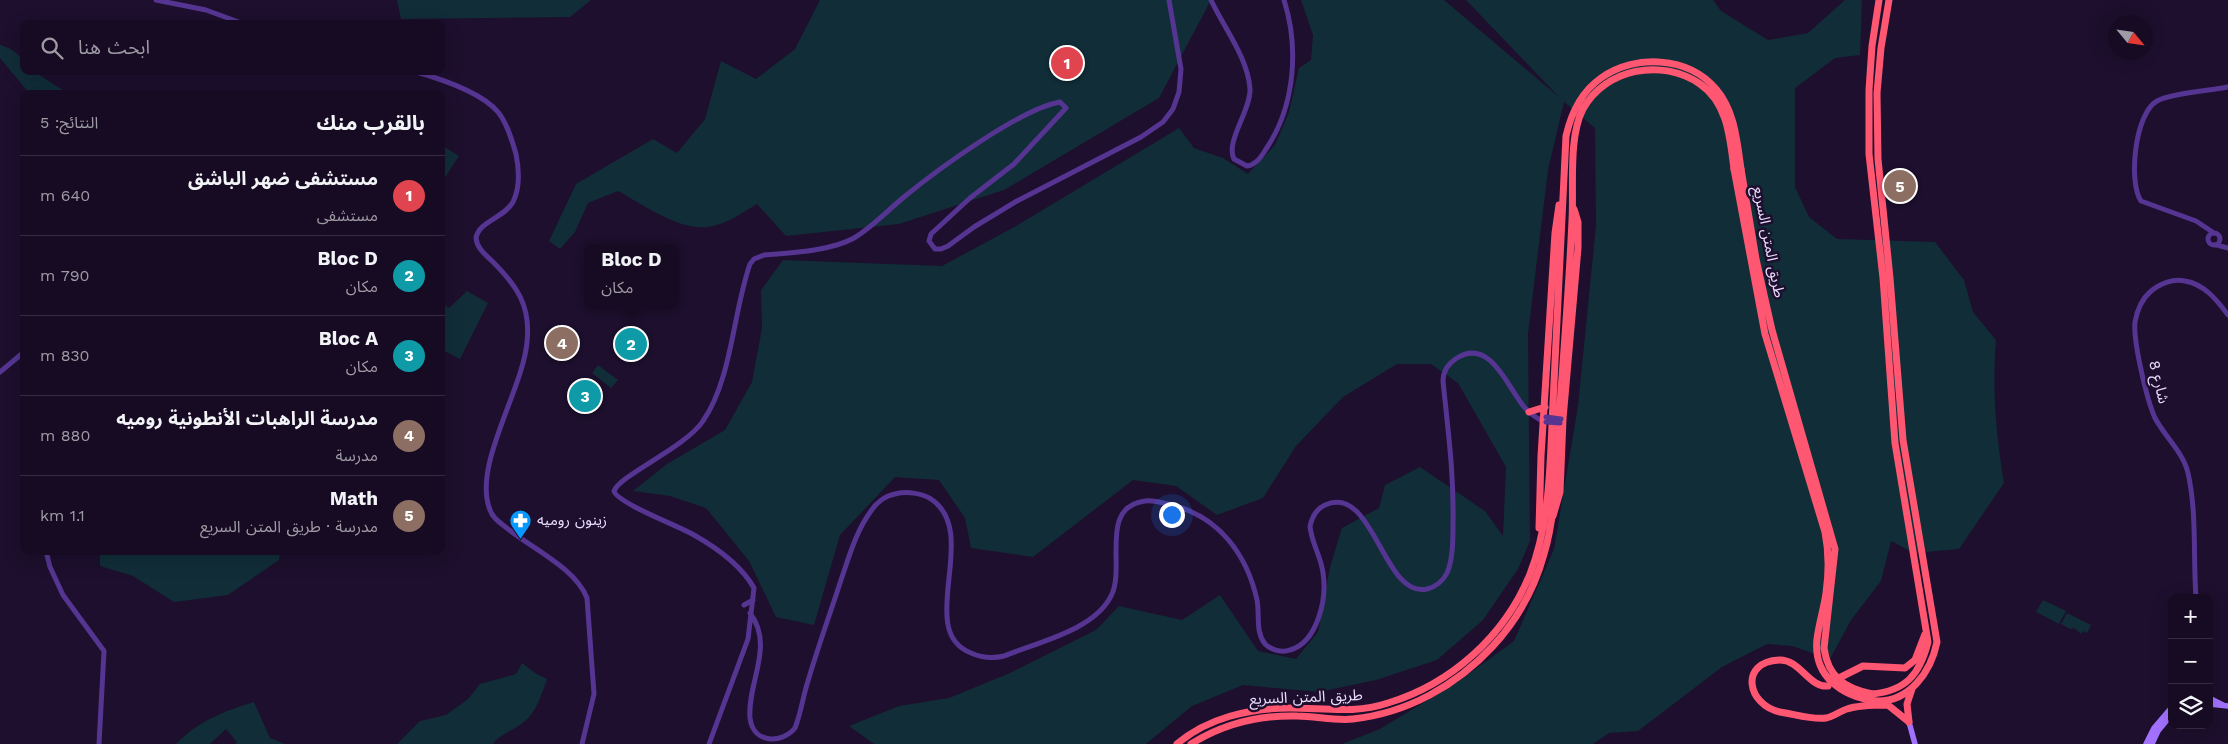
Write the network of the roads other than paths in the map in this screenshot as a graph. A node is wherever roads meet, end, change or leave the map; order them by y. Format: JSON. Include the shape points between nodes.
{"nodes":[{"id":1,"x":156,"y":0,"type":"edge"},
{"id":2,"x":1169,"y":0,"type":"edge"},
{"id":3,"x":1211,"y":0,"type":"edge"},
{"id":4,"x":1284,"y":0,"type":"edge"},
{"id":5,"x":1879,"y":0,"type":"edge"},
{"id":6,"x":1889,"y":0,"type":"edge"},
{"id":7,"x":235,"y":20,"type":"edge"},
{"id":8,"x":424,"y":75,"type":"edge"},
{"id":9,"x":2228,"y":87,"type":"edge"},
{"id":10,"x":1737,"y":169,"type":"junction"},
{"id":11,"x":1563,"y":190,"type":"junction"},
{"id":12,"x":1573,"y":206,"type":"junction"},
{"id":13,"x":2211,"y":235,"type":"junction"},
{"id":14,"x":2220,"y":237,"type":"junction"},
{"id":15,"x":2228,"y":243,"type":"edge"},
{"id":16,"x":2218,"y":245,"type":"junction"},
{"id":17,"x":2228,"y":248,"type":"edge"},
{"id":18,"x":2228,"y":315,"type":"edge"},
{"id":19,"x":20,"y":355,"type":"edge"},
{"id":20,"x":0,"y":372,"type":"edge"},
{"id":21,"x":1545,"y":406,"type":"junction"},
{"id":22,"x":1529,"y":412,"type":"junction"},
{"id":23,"x":1543,"y":419,"type":"junction"},
{"id":24,"x":1562,"y":421,"type":"junction"},
{"id":25,"x":1550,"y":523,"type":"junction"},
{"id":26,"x":1540,"y":538,"type":"junction"},
{"id":27,"x":47,"y":555,"type":"edge"},
{"id":28,"x":2196,"y":594,"type":"edge"},
{"id":29,"x":754,"y":599,"type":"junction"},
{"id":30,"x":744,"y":604,"type":"dead end"},
{"id":31,"x":750,"y":613,"type":"junction"},
{"id":32,"x":1927,"y":628,"type":"junction"},
{"id":33,"x":760,"y":632,"type":"junction"},
{"id":34,"x":748,"y":639,"type":"junction"},
{"id":35,"x":1841,"y":677,"type":"dead end"},
{"id":36,"x":1828,"y":686,"type":"dead end"},
{"id":37,"x":1914,"y":686,"type":"junction"},
{"id":38,"x":1874,"y":697,"type":"junction"},
{"id":39,"x":2213,"y":700,"type":"edge"},
{"id":40,"x":1886,"y":703,"type":"junction"},
{"id":41,"x":2213,"y":704,"type":"edge"},
{"id":42,"x":2226,"y":706,"type":"edge"},
{"id":43,"x":2168,"y":712,"type":"edge"},
{"id":44,"x":2168,"y":719,"type":"edge"},
{"id":45,"x":1909,"y":723,"type":"junction"},
{"id":46,"x":99,"y":744,"type":"edge"},
{"id":47,"x":582,"y":744,"type":"edge"},
{"id":48,"x":710,"y":744,"type":"edge"},
{"id":49,"x":1177,"y":744,"type":"edge"},
{"id":50,"x":1191,"y":744,"type":"edge"},
{"id":51,"x":1915,"y":744,"type":"edge"},
{"id":52,"x":2146,"y":744,"type":"edge"},
{"id":53,"x":2152,"y":744,"type":"edge"}],
"edges":[{"from":1,"to":7,"type":"street","via":[[222,14]]},
{"from":2,"to":29,"type":"street","via":[[1181,69],[1179,92],[1173,109],[1152,130],[1017,201],[974,226],[948,246],[935,249],[929,241],[931,234],[1014,164],[1066,108],[1060,102],[1048,106],[1011,122],[917,187],[853,238],[839,245],[764,255],[750,264],[728,353],[708,415],[686,439],[620,482],[614,491],[627,504],[673,524],[719,551],[752,585]]},
{"from":3,"to":4,"type":"street","via":[[1247,76],[1250,90],[1247,106],[1231,149],[1234,159],[1247,166],[1259,159],[1274,137],[1288,98],[1292,36]]},
{"from":5,"to":32,"type":"highway","via":[[1869,90],[1869,154],[1896,443]]},
{"from":6,"to":37,"type":"highway","name":"طريق المتن السريع","via":[[1877,93],[1878,159],[1902,440],[1937,642],[1929,669]]},
{"from":8,"to":47,"type":"street","via":[[456,86],[488,103],[504,120],[514,148],[518,181],[513,202],[503,214],[482,227],[476,238],[478,248],[522,298],[528,334],[522,369],[494,446],[486,496],[494,517],[572,576],[587,598],[594,694]]},
{"from":9,"to":13,"type":"street","via":[[2166,98],[2152,104],[2144,119],[2133,166],[2134,184],[2141,201],[2180,214],[2205,227]]},
{"from":10,"to":11,"type":"highway","name":"طريق المتن السريع","via":[[1734,126],[1717,90],[1700,74],[1665,62],[1648,62],[1624,66],[1600,78],[1577,105],[1566,136]]},
{"from":10,"to":12,"type":"highway","name":"طريق المتن السريع","via":[[1724,117],[1711,93],[1677,72],[1650,68],[1636,71],[1619,76],[1604,86],[1583,110],[1575,146]]},
{"from":10,"to":38,"type":"highway","name":"طريق المتن السريع","bridge":true,"via":[[1772,330],[1835,549],[1824,648],[1826,663],[1833,675],[1850,688]]},
{"from":11,"to":21,"type":"highway","via":[[1555,233]]},
{"from":11,"to":26,"type":"highway","name":"طريق المتن السريع","via":[[1551,428]]},
{"from":12,"to":24,"type":"highway","via":[[1578,222],[1578,248]]},
{"from":12,"to":25,"type":"highway","name":"طريق المتن السريع"},
{"from":13,"to":14,"type":"street"},
{"from":13,"to":16,"type":"street","via":[[2210,244]]},
{"from":14,"to":15,"type":"street"},
{"from":14,"to":16,"type":"street"},
{"from":16,"to":17,"type":"street"},
{"from":18,"to":28,"type":"street","name":"شارع 8","via":[[2208,292],[2194,283],[2175,280],[2154,288],[2147,295],[2135,324],[2149,403],[2187,470]]},
{"from":19,"to":20,"type":"street"},
{"from":21,"to":22,"type":"highway"},
{"from":21,"to":23,"type":"highway"},
{"from":22,"to":23,"type":"street"},
{"from":22,"to":33,"type":"street","via":[[1501,372],[1488,360],[1478,354],[1468,354],[1451,362],[1443,380],[1454,490],[1450,564],[1445,576],[1428,589],[1409,587],[1359,514],[1346,505],[1323,506],[1314,515],[1310,526],[1324,573],[1322,602],[1311,630],[1302,643],[1291,650],[1275,650],[1262,639],[1257,599],[1249,572],[1227,537],[1191,512],[1173,505],[1145,501],[1131,507],[1118,523],[1114,541],[1118,559],[1116,578],[1111,597],[1101,612],[1083,624],[1004,656],[991,658],[970,653],[956,640],[948,626],[952,536],[948,519],[928,497],[908,493],[885,497],[863,523],[813,664],[797,723],[788,737],[778,741],[763,738],[751,721]]},
{"from":23,"to":24,"type":"street","bridge":true},
{"from":23,"to":26,"type":"highway"},
{"from":24,"to":25,"type":"highway","via":[[1560,492]]},
{"from":25,"to":50,"type":"highway","name":"طريق المتن السريع","via":[[1544,555],[1523,605],[1493,646],[1457,680],[1406,707],[1382,713],[1352,719],[1298,716],[1255,719],[1216,730]]},
{"from":26,"to":49,"type":"highway","name":"طريق المتن السريع","via":[[1530,574],[1506,616],[1473,656],[1437,682],[1368,709],[1290,708],[1244,712],[1202,728]]},
{"from":27,"to":46,"type":"street","via":[[63,595],[104,651]]},
{"from":29,"to":30,"type":"street"},
{"from":29,"to":31,"type":"street"},
{"from":31,"to":33,"type":"street"},
{"from":31,"to":34,"type":"street"},
{"from":32,"to":35,"type":"highway","via":[[1915,660],[1905,668],[1863,666]]},
{"from":32,"to":38,"type":"highway","via":[[1925,655],[1915,674],[1891,691]]},
{"from":33,"to":34,"type":"street"},
{"from":34,"to":48,"type":"street"},
{"from":36,"to":40,"type":"highway","via":[[1821,685],[1784,660],[1762,665],[1752,679],[1757,698],[1778,711],[1826,718],[1849,708]]},
{"from":37,"to":40,"type":"highway","name":"طريق المتن السريع"},
{"from":37,"to":45,"type":"highway","via":[[1906,704]]},
{"from":38,"to":40,"type":"highway","name":"طريق المتن السريع"},
{"from":39,"to":42,"type":"main road"},
{"from":40,"to":45,"type":"highway"},
{"from":41,"to":42,"type":"main road"},
{"from":43,"to":52,"type":"main road"},
{"from":44,"to":53,"type":"main road"},
{"from":45,"to":51,"type":"main road"}]}
